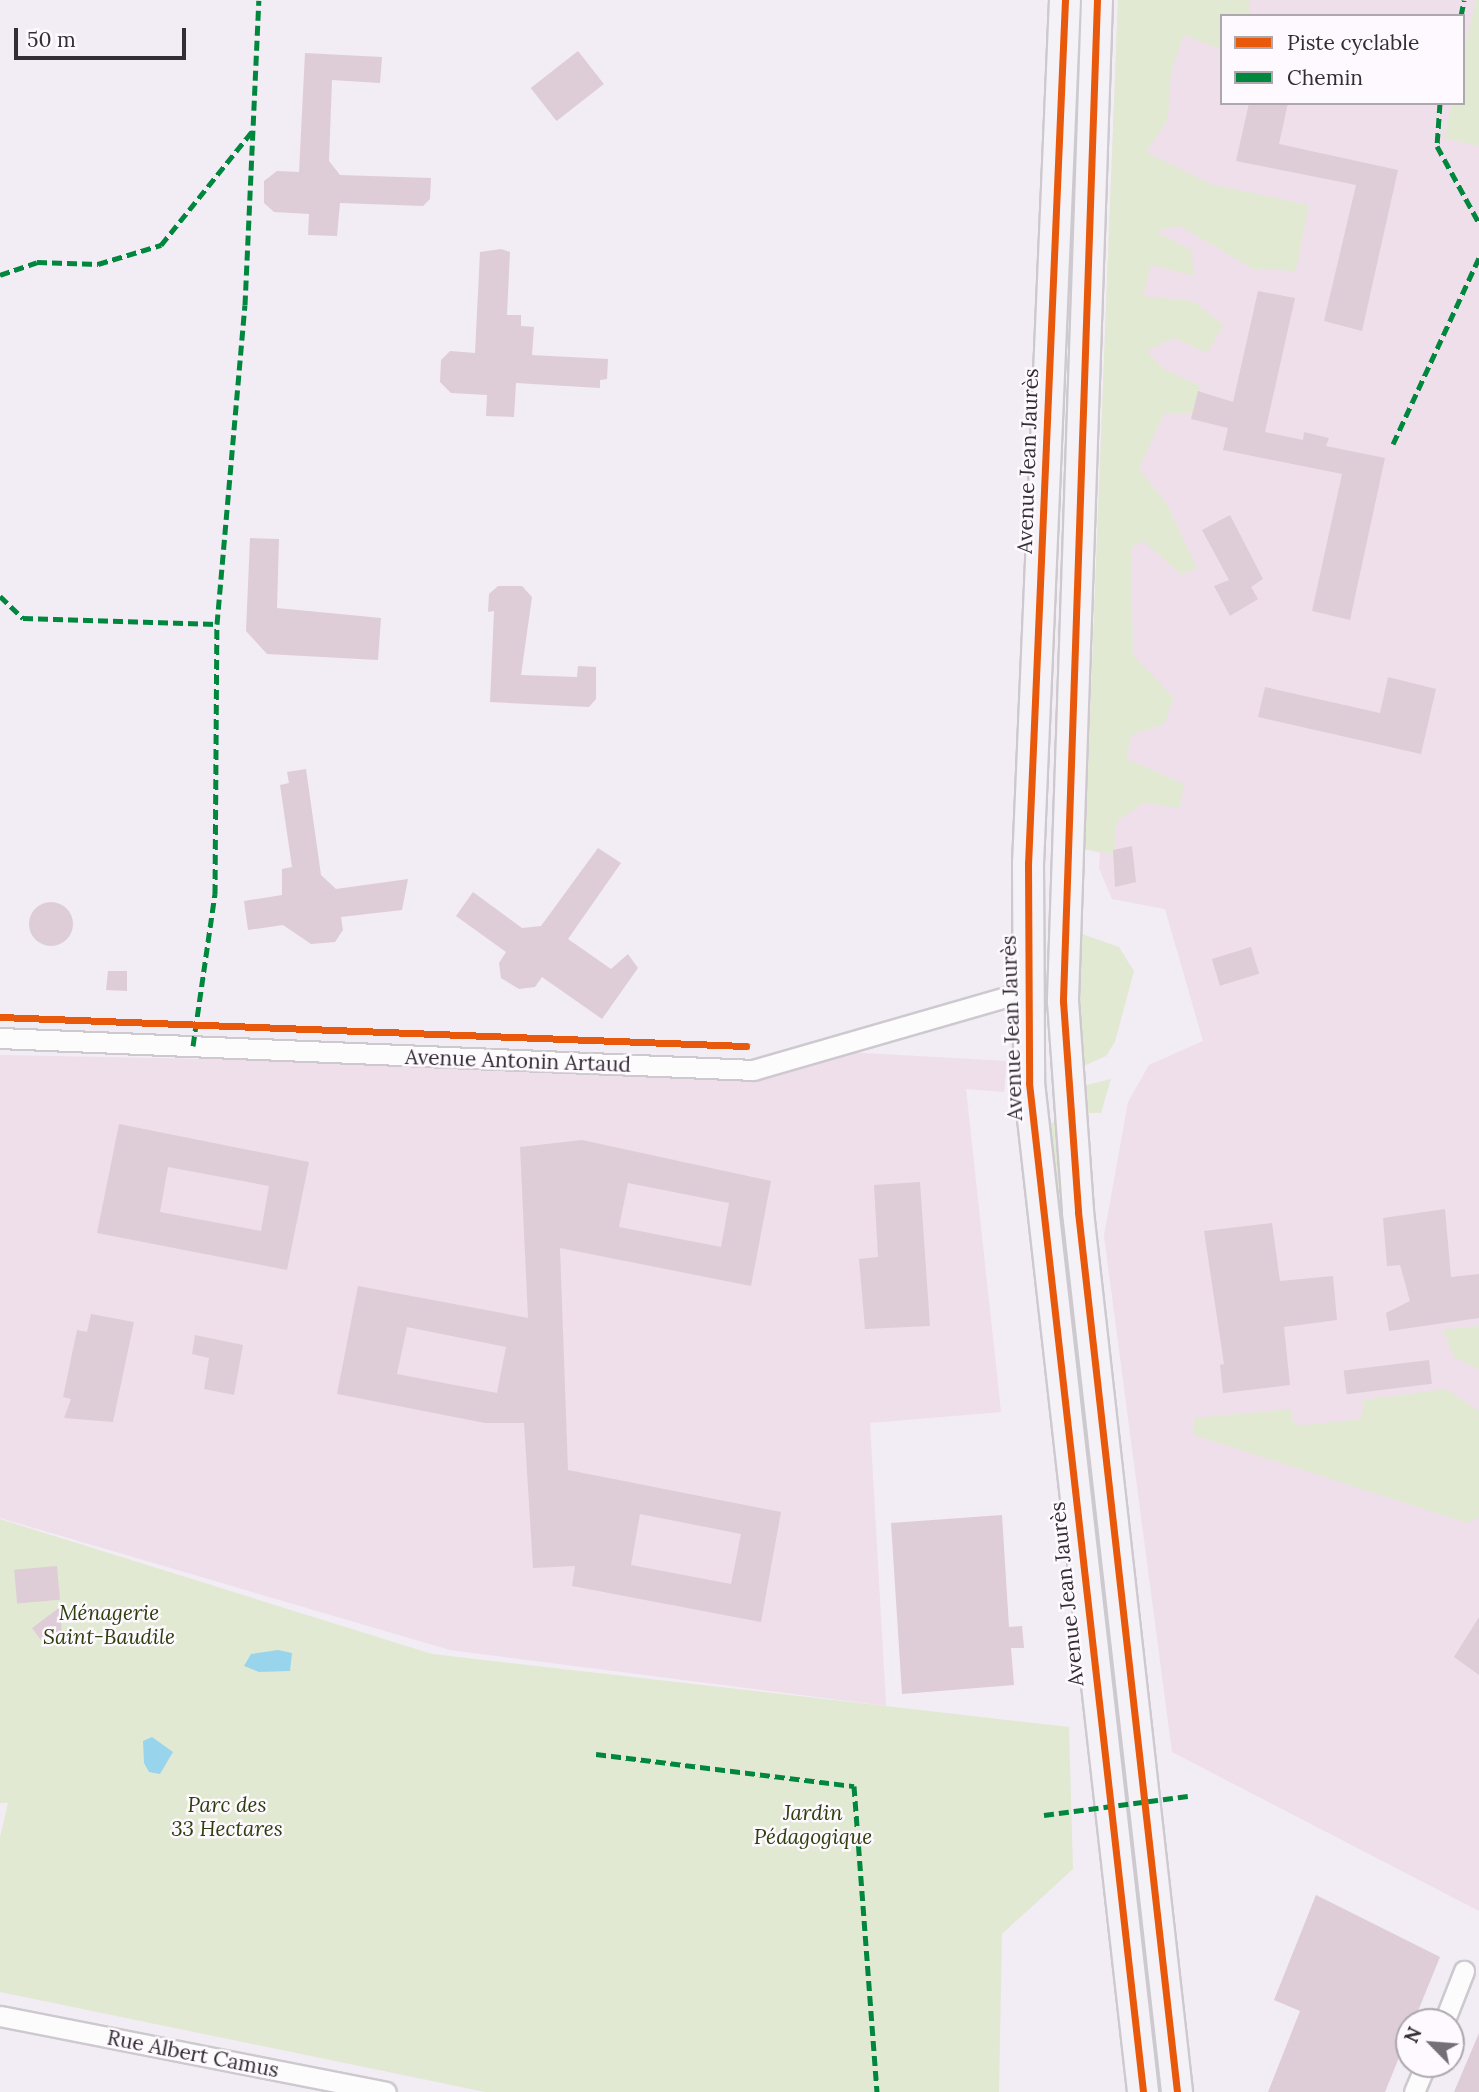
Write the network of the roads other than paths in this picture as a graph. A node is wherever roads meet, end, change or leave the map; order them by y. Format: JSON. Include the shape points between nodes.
{"nodes":[{"id":1,"x":1065,"y":0,"type":"edge"},
{"id":2,"x":1097,"y":0,"type":"edge"},
{"id":3,"x":1026,"y":991,"type":"junction"},
{"id":4,"x":0,"y":1038,"type":"edge"},
{"id":5,"x":1464,"y":1971,"type":"dead end"},
{"id":6,"x":1449,"y":2008,"type":"edge"},
{"id":7,"x":0,"y":2016,"type":"edge"},
{"id":8,"x":386,"y":2092,"type":"edge"},
{"id":9,"x":1143,"y":2092,"type":"edge"},
{"id":10,"x":1177,"y":2092,"type":"edge"}],
"edges":[{"from":1,"to":3,"type":"main road","name":"Avenue Jean Jaurès"},
{"from":2,"to":10,"type":"main road","via":[[1063,1001],[1080,1226]]},
{"from":3,"to":4,"type":"street","name":"Avenue Antonin Artaud","via":[[753,1070]]},
{"from":3,"to":9,"type":"main road","name":"Avenue Jean Jaurès","via":[[1032,1131]]},
{"from":5,"to":6,"type":"street"},
{"from":7,"to":8,"type":"street","name":"Rue Albert Camus"}]}
